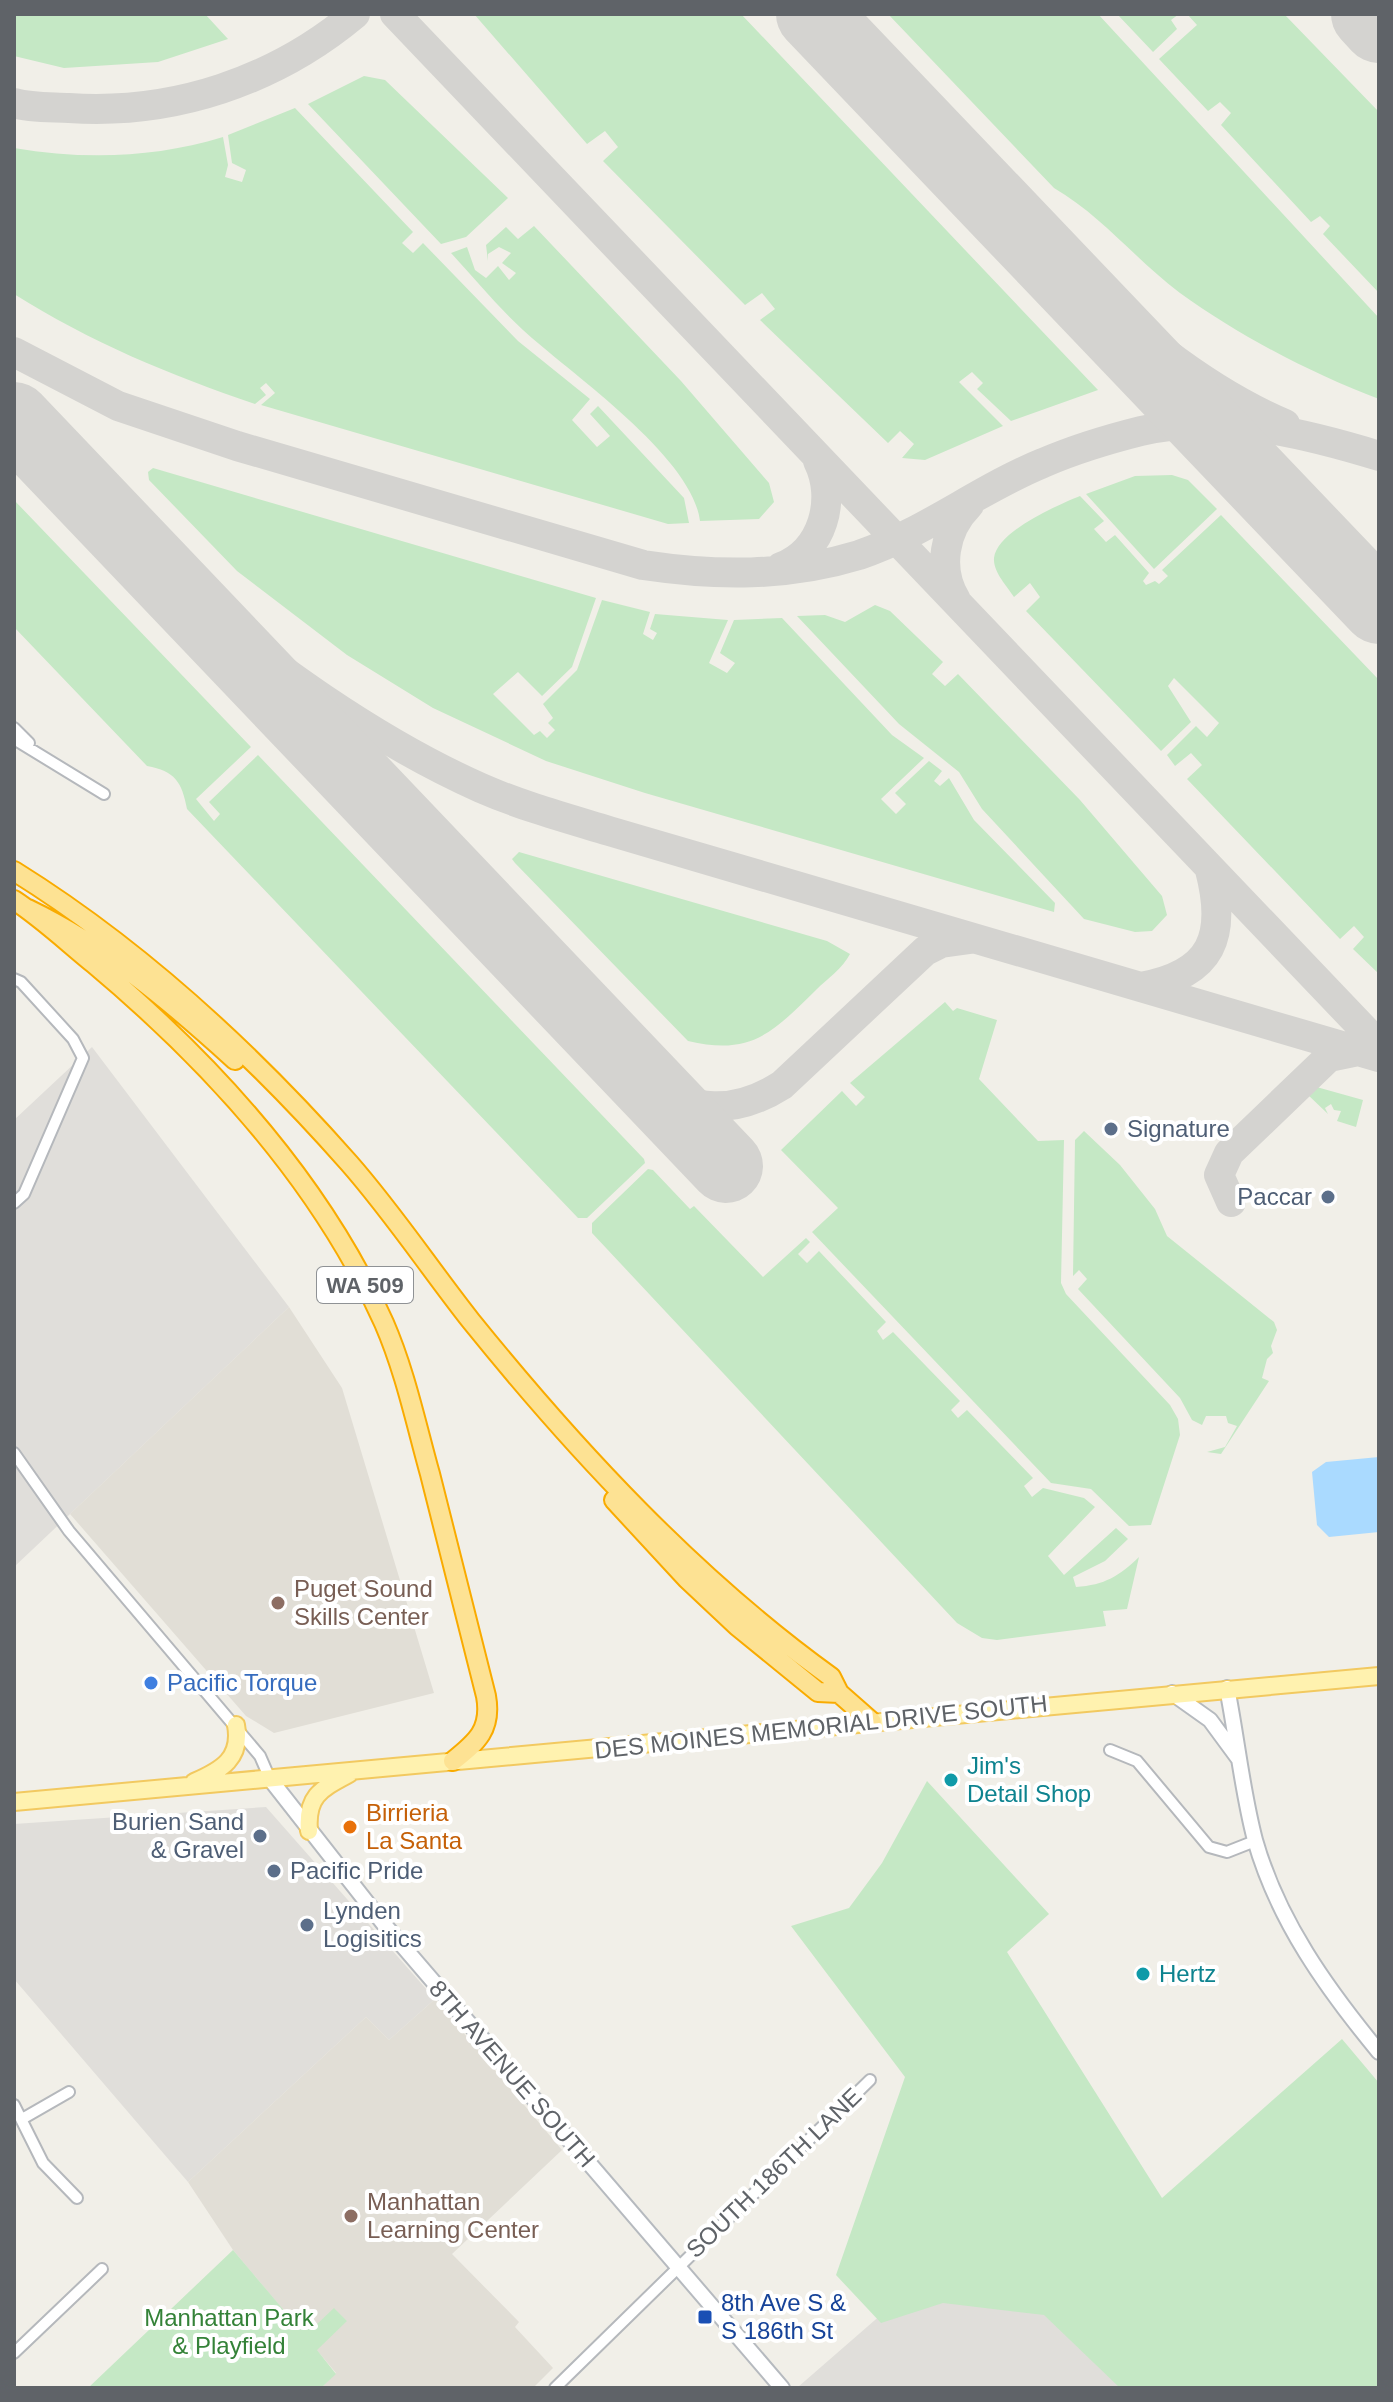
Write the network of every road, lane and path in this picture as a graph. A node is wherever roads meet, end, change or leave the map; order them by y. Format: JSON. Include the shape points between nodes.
{"nodes":[{"id":1,"x":14,"y":728,"type":"edge"},
{"id":2,"x":14,"y":739,"type":"edge"},
{"id":3,"x":37,"y":750,"type":"junction"},
{"id":4,"x":104,"y":794,"type":"dead end"},
{"id":5,"x":14,"y":871,"type":"edge"},
{"id":6,"x":21,"y":905,"type":"edge"},
{"id":7,"x":14,"y":979,"type":"edge"},
{"id":8,"x":14,"y":1203,"type":"edge"},
{"id":9,"x":14,"y":1453,"type":"edge"},
{"id":10,"x":1379,"y":1676,"type":"edge"},
{"id":11,"x":1227,"y":1688,"type":"junction"},
{"id":12,"x":839,"y":1693,"type":"junction"},
{"id":13,"x":1172,"y":1693,"type":"junction"},
{"id":14,"x":872,"y":1722,"type":"junction"},
{"id":15,"x":236,"y":1725,"type":"junction"},
{"id":16,"x":1110,"y":1750,"type":"dead end"},
{"id":17,"x":453,"y":1761,"type":"junction"},
{"id":18,"x":1241,"y":1761,"type":"junction"},
{"id":19,"x":359,"y":1769,"type":"junction"},
{"id":20,"x":270,"y":1779,"type":"junction"},
{"id":21,"x":182,"y":1787,"type":"junction"},
{"id":22,"x":14,"y":1802,"type":"edge"},
{"id":23,"x":309,"y":1831,"type":"junction"},
{"id":24,"x":1255,"y":1841,"type":"junction"},
{"id":25,"x":1379,"y":2052,"type":"edge"},
{"id":26,"x":870,"y":2080,"type":"dead end"},
{"id":27,"x":69,"y":2092,"type":"dead end"},
{"id":28,"x":14,"y":2105,"type":"edge"},
{"id":29,"x":22,"y":2119,"type":"junction"},
{"id":30,"x":77,"y":2198,"type":"dead end"},
{"id":31,"x":678,"y":2265,"type":"junction"},
{"id":32,"x":102,"y":2269,"type":"dead end"},
{"id":33,"x":14,"y":2353,"type":"edge"},
{"id":34,"x":556,"y":2387,"type":"edge"},
{"id":35,"x":782,"y":2388,"type":"edge"}],
"edges":[{"from":1,"to":3,"type":"street"},
{"from":2,"to":3,"type":"street"},
{"from":3,"to":4,"type":"street"},
{"from":5,"to":12,"type":"highway","via":[[149,965],[274,1081],[352,1166],[523,1384],[616,1485],[738,1602],[831,1677]]},
{"from":6,"to":12,"type":"highway","via":[[98,947],[244,1068],[324,1152],[513,1390],[687,1579],[799,1678],[818,1692]]},
{"from":6,"to":17,"type":"highway","number":"WA 509","via":[[155,1015],[224,1086],[337,1234],[368,1291],[385,1326],[418,1429],[488,1705],[482,1735]]},
{"from":7,"to":8,"type":"street","via":[[83,1054],[79,1075],[24,1194]]},
{"from":9,"to":15,"type":"street","name":"8TH AVENUE SOUTH","via":[[69,1531]]},
{"from":10,"to":11,"type":"main road","name":"DES MOINES MEMORIAL DRIVE SOUTH"},
{"from":11,"to":13,"type":"main road","name":"DES MOINES MEMORIAL DRIVE SOUTH"},
{"from":11,"to":18,"type":"street"},
{"from":12,"to":14,"type":"highway"},
{"from":13,"to":14,"type":"main road","name":"DES MOINES MEMORIAL DRIVE SOUTH"},
{"from":13,"to":18,"type":"street","via":[[1210,1720]]},
{"from":14,"to":17,"type":"main road","name":"DES MOINES MEMORIAL DRIVE SOUTH"},
{"from":15,"to":20,"type":"street","name":"8TH AVENUE SOUTH"},
{"from":15,"to":21,"type":"main road","via":[[236,1747],[225,1767]]},
{"from":16,"to":24,"type":"street","via":[[1137,1761],[1209,1847],[1227,1852]]},
{"from":17,"to":19,"type":"main road","name":"DES MOINES MEMORIAL DRIVE SOUTH"},
{"from":18,"to":24,"type":"street"},
{"from":19,"to":20,"type":"main road","name":"DES MOINES MEMORIAL DRIVE SOUTH"},
{"from":19,"to":23,"type":"main road","via":[[315,1794],[308,1810]]},
{"from":20,"to":21,"type":"main road","name":"DES MOINES MEMORIAL DRIVE SOUTH"},
{"from":20,"to":23,"type":"street","name":"8TH AVENUE SOUTH"},
{"from":21,"to":22,"type":"main road","name":"DES MOINES MEMORIAL DRIVE SOUTH"},
{"from":23,"to":31,"type":"street","name":"8TH AVENUE SOUTH"},
{"from":24,"to":25,"type":"street","via":[[1305,1953],[1332,1996]]},
{"from":26,"to":31,"type":"street","name":"SOUTH 186TH LANE"},
{"from":27,"to":29,"type":"street"},
{"from":28,"to":29,"type":"street"},
{"from":29,"to":30,"type":"street","via":[[43,2163]]},
{"from":31,"to":34,"type":"street","name":"SOUTH 186TH LANE"},
{"from":31,"to":35,"type":"street","name":"8TH AVENUE SOUTH"},
{"from":32,"to":33,"type":"street"}]}
